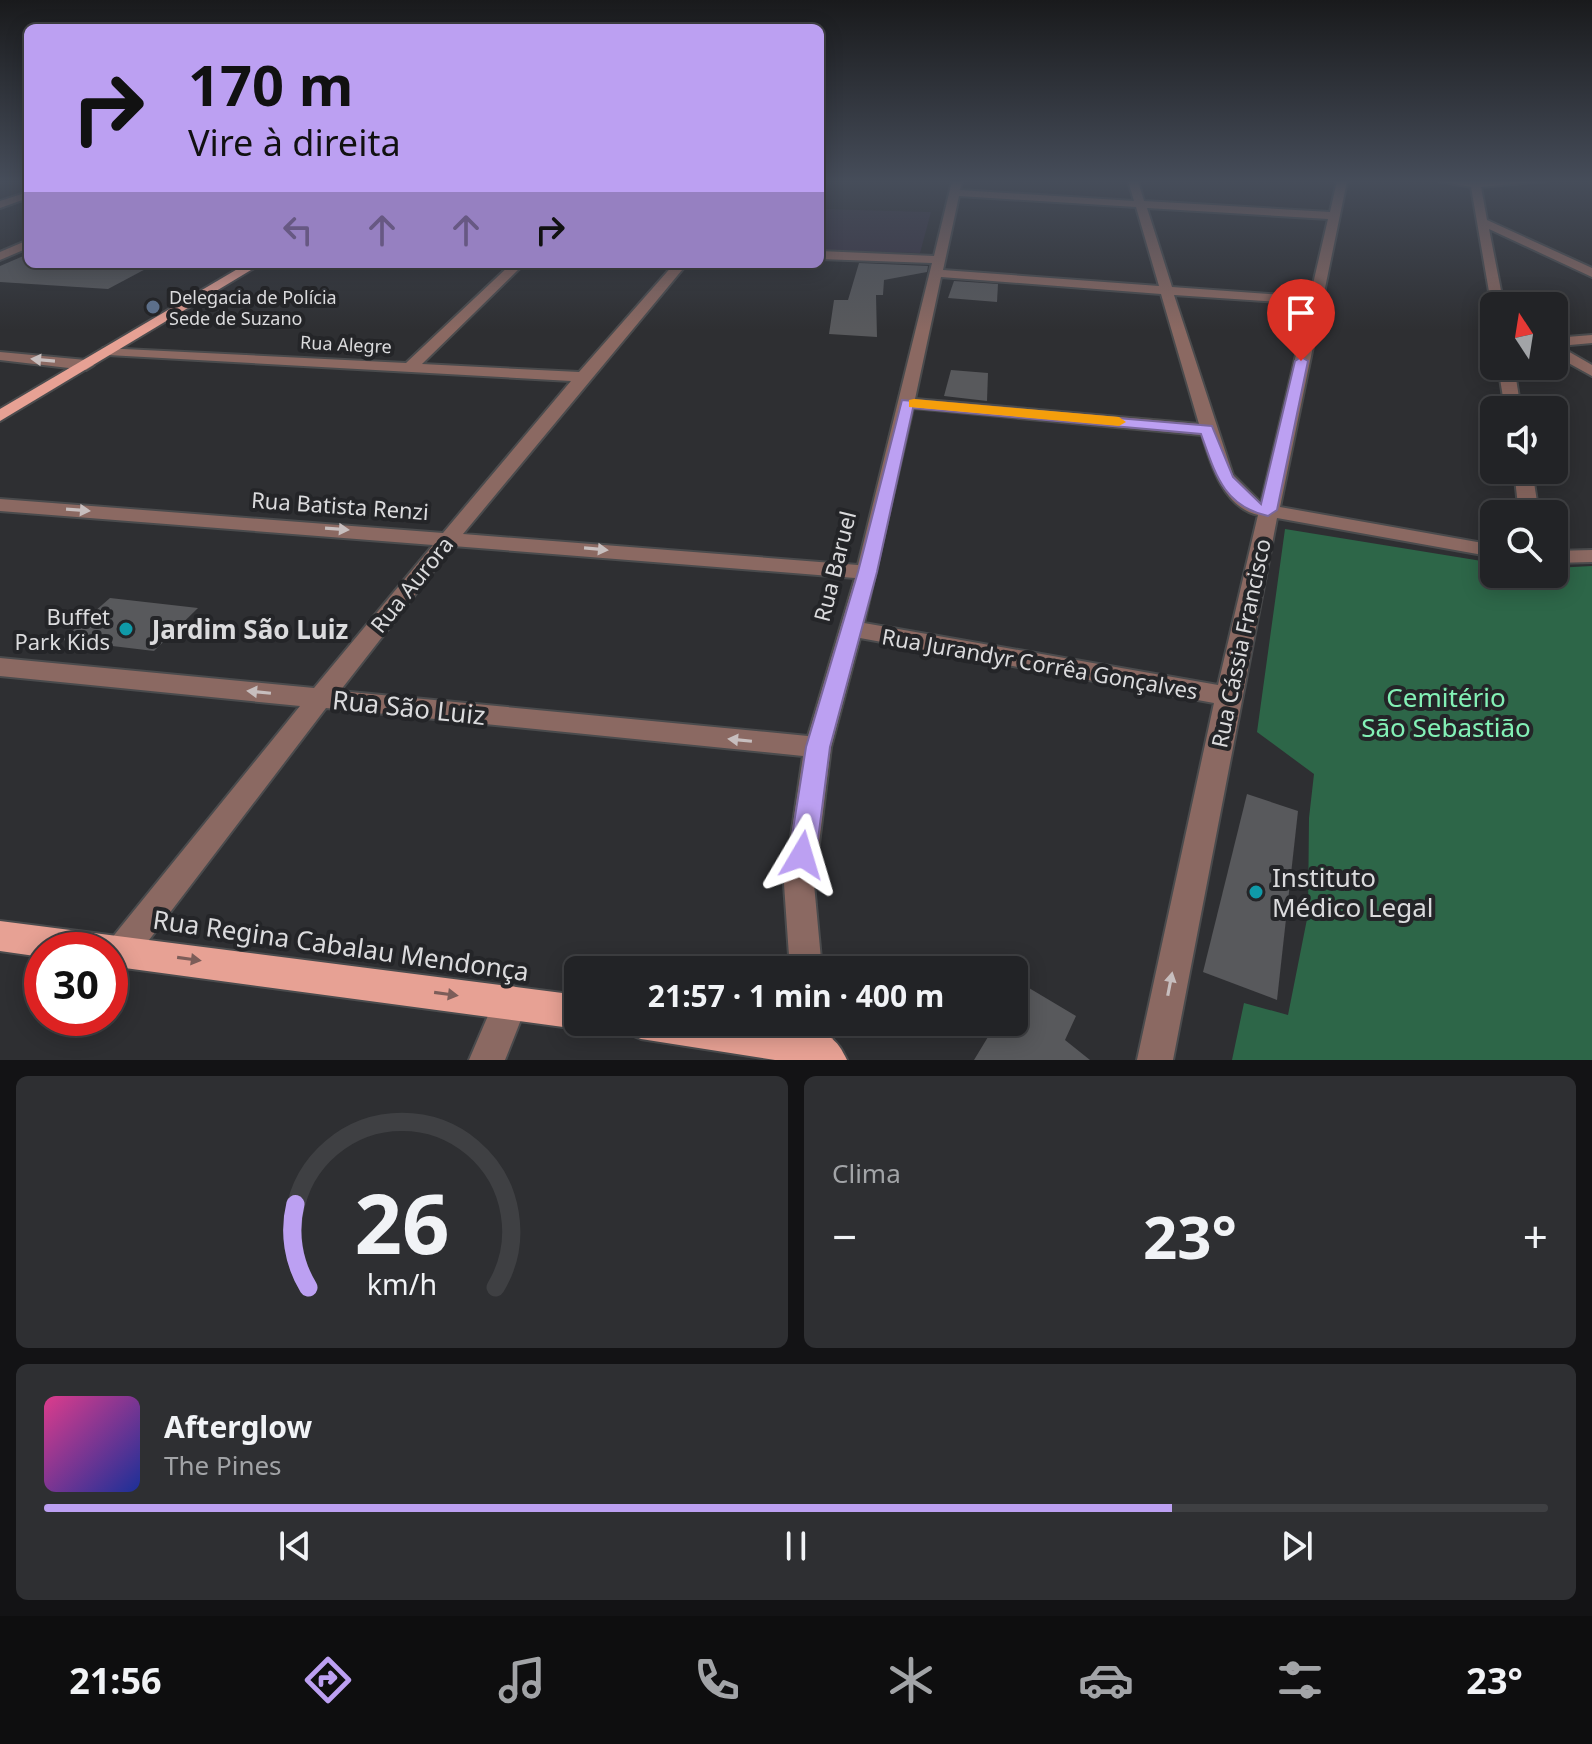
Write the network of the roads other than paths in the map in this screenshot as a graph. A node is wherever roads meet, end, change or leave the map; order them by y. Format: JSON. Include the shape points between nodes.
{"nodes":[{"id":1,"x":946,"y":230,"type":"edge"},
{"id":2,"x":1148,"y":230,"type":"edge"},
{"id":3,"x":1332,"y":230,"type":"edge"},
{"id":4,"x":1486,"y":230,"type":"edge"},
{"id":5,"x":1501,"y":230,"type":"edge"},
{"id":6,"x":24,"y":246,"type":"edge"},
{"id":7,"x":824,"y":255,"type":"edge"},
{"id":8,"x":0,"y":256,"type":"edge"},
{"id":9,"x":937,"y":266,"type":"junction"},
{"id":10,"x":248,"y":268,"type":"edge"},
{"id":11,"x":514,"y":268,"type":"edge"},
{"id":12,"x":677,"y":268,"type":"edge"},
{"id":13,"x":1592,"y":273,"type":"edge"},
{"id":14,"x":1168,"y":291,"type":"junction"},
{"id":15,"x":1495,"y":292,"type":"edge"},
{"id":16,"x":1315,"y":301,"type":"junction"},
{"id":17,"x":1592,"y":339,"type":"edge"},
{"id":18,"x":1568,"y":341,"type":"edge"},
{"id":19,"x":108,"y":351,"type":"junction"},
{"id":20,"x":0,"y":356,"type":"edge"},
{"id":21,"x":1568,"y":357,"type":"edge"},
{"id":22,"x":86,"y":365,"type":"junction"},
{"id":23,"x":410,"y":367,"type":"junction"},
{"id":24,"x":1592,"y":371,"type":"edge"},
{"id":25,"x":581,"y":377,"type":"junction"},
{"id":26,"x":907,"y":403,"type":"junction"},
{"id":27,"x":0,"y":416,"type":"edge"},
{"id":28,"x":1207,"y":430,"type":"junction"},
{"id":29,"x":0,"y":505,"type":"edge"},
{"id":30,"x":1268,"y":510,"type":"junction"},
{"id":31,"x":449,"y":537,"type":"junction"},
{"id":32,"x":1480,"y":548,"type":"edge"},
{"id":33,"x":1592,"y":556,"type":"edge"},
{"id":34,"x":1568,"y":557,"type":"edge"},
{"id":35,"x":867,"y":572,"type":"junction"},
{"id":36,"x":851,"y":629,"type":"junction"},
{"id":37,"x":0,"y":667,"type":"edge"},
{"id":38,"x":1228,"y":696,"type":"junction"},
{"id":39,"x":319,"y":698,"type":"junction"},
{"id":40,"x":818,"y":747,"type":"junction"},
{"id":41,"x":0,"y":936,"type":"edge"},
{"id":42,"x":24,"y":939,"type":"edge"},
{"id":43,"x":128,"y":942,"type":"edge"},
{"id":44,"x":128,"y":951,"type":"edge"},
{"id":45,"x":805,"y":956,"type":"edge"},
{"id":46,"x":511,"y":1002,"type":"junction"},
{"id":47,"x":564,"y":1010,"type":"edge"},
{"id":48,"x":755,"y":1036,"type":"edge"},
{"id":49,"x":820,"y":1044,"type":"edge"},
{"id":50,"x":487,"y":1060,"type":"edge"},
{"id":51,"x":1155,"y":1060,"type":"edge"}],
"edges":[{"from":1,"to":9,"type":"street","name":"Rua Baruel"},
{"from":2,"to":14,"type":"street"},
{"from":3,"to":16,"type":"street","name":"Rua Cássia Francisco"},
{"from":4,"to":15,"type":"street"},
{"from":5,"to":13,"type":"street"},
{"from":6,"to":8,"type":"street"},
{"from":7,"to":9,"type":"street"},
{"from":9,"to":14,"type":"street"},
{"from":9,"to":26,"type":"street","name":"Rua Baruel"},
{"from":10,"to":19,"type":"main road"},
{"from":11,"to":23,"type":"street"},
{"from":12,"to":25,"type":"street","name":"Rua Aurora"},
{"from":14,"to":16,"type":"street"},
{"from":14,"to":28,"type":"street"},
{"from":16,"to":30,"type":"street","name":"Rua Cássia Francisco"},
{"from":17,"to":18,"type":"street"},
{"from":19,"to":22,"type":"main road"},
{"from":19,"to":23,"type":"street","name":"Rua Alegre"},
{"from":22,"to":20,"type":"street","one_way":true},
{"from":21,"to":24,"type":"street"},
{"from":22,"to":27,"type":"main road"},
{"from":23,"to":25,"type":"street","name":"Rua Alegre"},
{"from":25,"to":31,"type":"street","name":"Rua Aurora"},
{"from":26,"to":28,"type":"street"},
{"from":26,"to":35,"type":"street","name":"Rua Baruel"},
{"from":28,"to":30,"type":"street","via":[[1233,490],[1254,508]]},
{"from":29,"to":31,"type":"street","name":"Rua Batista Renzi","one_way":true},
{"from":30,"to":32,"type":"street"},
{"from":30,"to":38,"type":"street","name":"Rua Cássia Francisco"},
{"from":31,"to":35,"type":"street","name":"Rua Batista Renzi","one_way":true},
{"from":31,"to":39,"type":"street","name":"Rua Aurora"},
{"from":33,"to":34,"type":"street"},
{"from":35,"to":36,"type":"street","name":"Rua Baruel"},
{"from":36,"to":38,"type":"street","name":"Rua Jurandyr Corrêa Gonçalves"},
{"from":36,"to":40,"type":"street","name":"Rua Baruel"},
{"from":39,"to":37,"type":"street","name":"Rua São Luiz","one_way":true},
{"from":51,"to":38,"type":"street","name":"Rua Cássia Francisco","one_way":true},
{"from":40,"to":39,"type":"street","name":"Rua São Luiz","one_way":true},
{"from":39,"to":43,"type":"street","name":"Rua Aurora"},
{"from":40,"to":45,"type":"street","name":"Rua Baruel","via":[[799,884]]},
{"from":41,"to":42,"type":"main road","name":"Rua Regina Cabalau Mendonça"},
{"from":44,"to":46,"type":"main road","name":"Rua Regina Cabalau Mendonça","one_way":true},
{"from":46,"to":47,"type":"main road","name":"Rua Regina Cabalau Mendonça"},
{"from":46,"to":50,"type":"street"},
{"from":48,"to":49,"type":"main road"}]}
